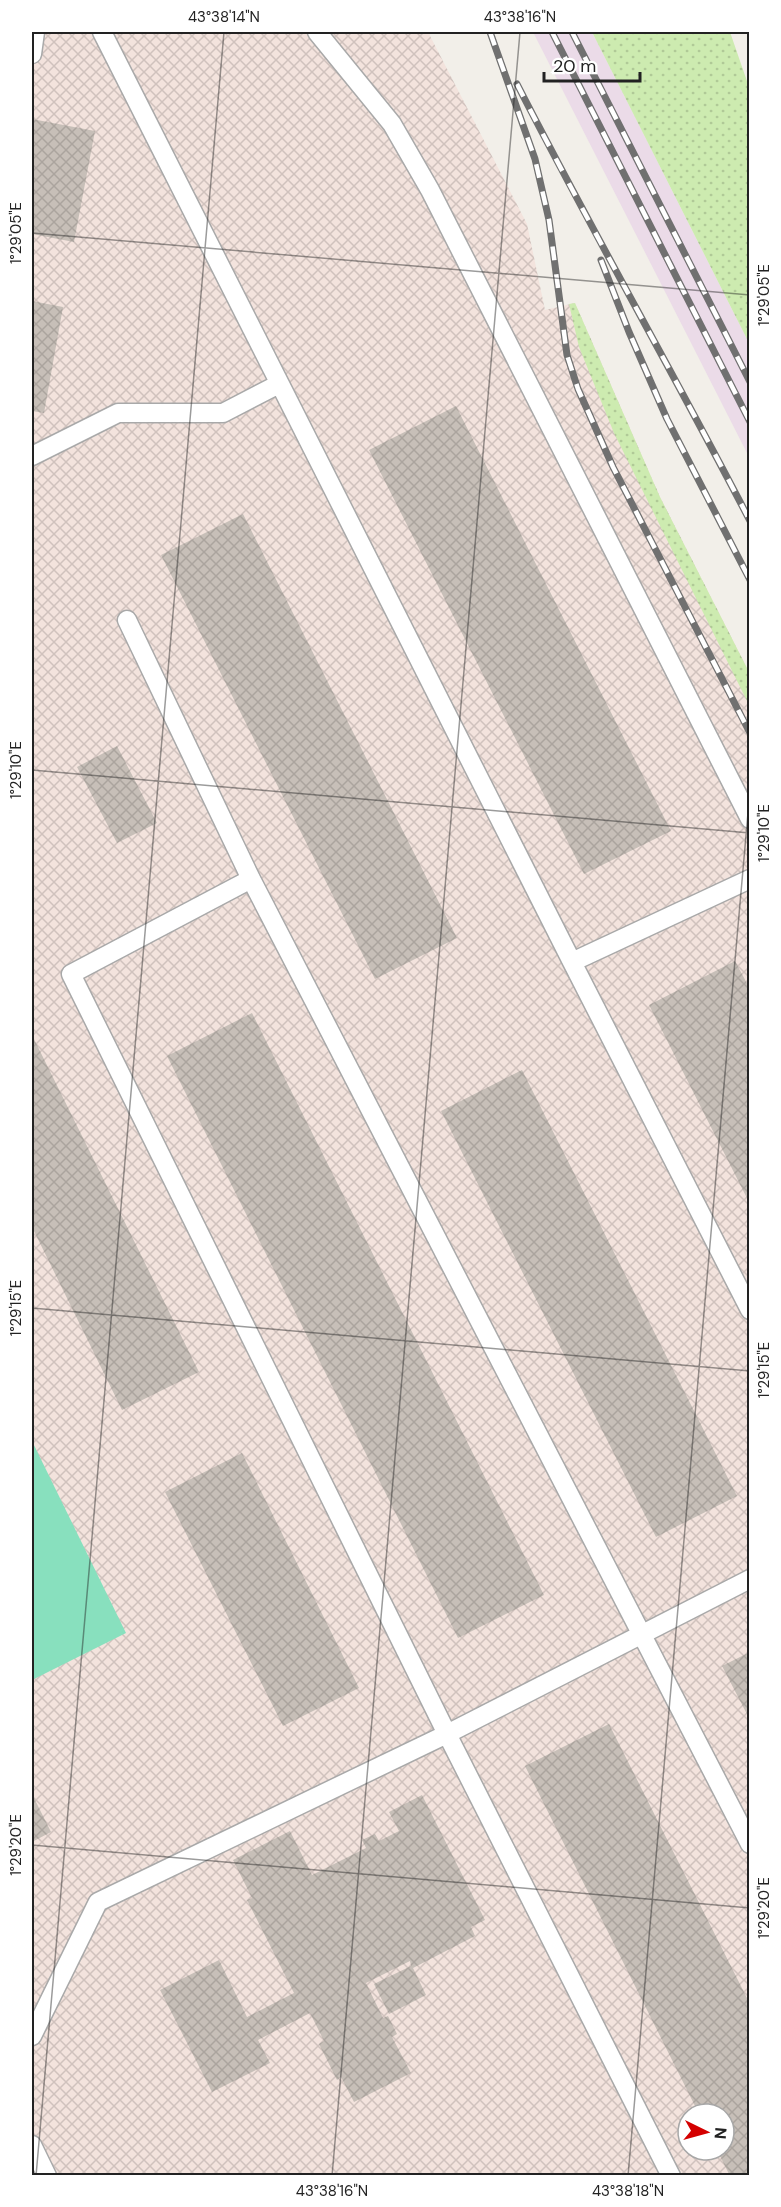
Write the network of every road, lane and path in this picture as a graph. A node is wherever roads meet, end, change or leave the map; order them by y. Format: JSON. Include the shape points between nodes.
{"nodes":[{"id":1,"x":35,"y":32,"type":"edge"},
{"id":2,"x":102,"y":32,"type":"edge"},
{"id":3,"x":317,"y":32,"type":"edge"},
{"id":4,"x":32,"y":54,"type":"edge"},
{"id":5,"x":279,"y":384,"type":"junction"},
{"id":6,"x":32,"y":438,"type":"edge"},
{"id":7,"x":57,"y":443,"type":"junction"},
{"id":8,"x":32,"y":456,"type":"edge"},
{"id":9,"x":128,"y":620,"type":"dead end"},
{"id":10,"x":750,"y":819,"type":"edge"},
{"id":11,"x":251,"y":879,"type":"junction"},
{"id":12,"x":750,"y":879,"type":"edge"},
{"id":13,"x":572,"y":962,"type":"junction"},
{"id":14,"x":750,"y":1310,"type":"edge"},
{"id":15,"x":750,"y":1579,"type":"edge"},
{"id":16,"x":643,"y":1635,"type":"junction"},
{"id":17,"x":447,"y":1734,"type":"junction"},
{"id":18,"x":750,"y":1844,"type":"edge"},
{"id":19,"x":32,"y":2036,"type":"edge"},
{"id":20,"x":32,"y":2145,"type":"edge"},
{"id":21,"x":47,"y":2175,"type":"edge"},
{"id":22,"x":671,"y":2175,"type":"edge"}],
"edges":[{"from":1,"to":4,"type":"lane"},
{"from":2,"to":5,"type":"lane"},
{"from":3,"to":10,"type":"lane","via":[[392,124],[430,190]]},
{"from":5,"to":7,"type":"lane","via":[[223,413],[118,413]]},
{"from":5,"to":13,"type":"lane"},
{"from":6,"to":7,"type":"lane"},
{"from":7,"to":8,"type":"lane"},
{"from":9,"to":11,"type":"lane"},
{"from":11,"to":16,"type":"lane"},
{"from":11,"to":17,"type":"lane","via":[[71,974]]},
{"from":12,"to":13,"type":"lane"},
{"from":13,"to":14,"type":"lane"},
{"from":15,"to":16,"type":"lane"},
{"from":16,"to":17,"type":"lane"},
{"from":16,"to":18,"type":"lane"},
{"from":17,"to":19,"type":"lane","via":[[98,1902]]},
{"from":17,"to":22,"type":"lane"},
{"from":20,"to":21,"type":"lane"}]}
